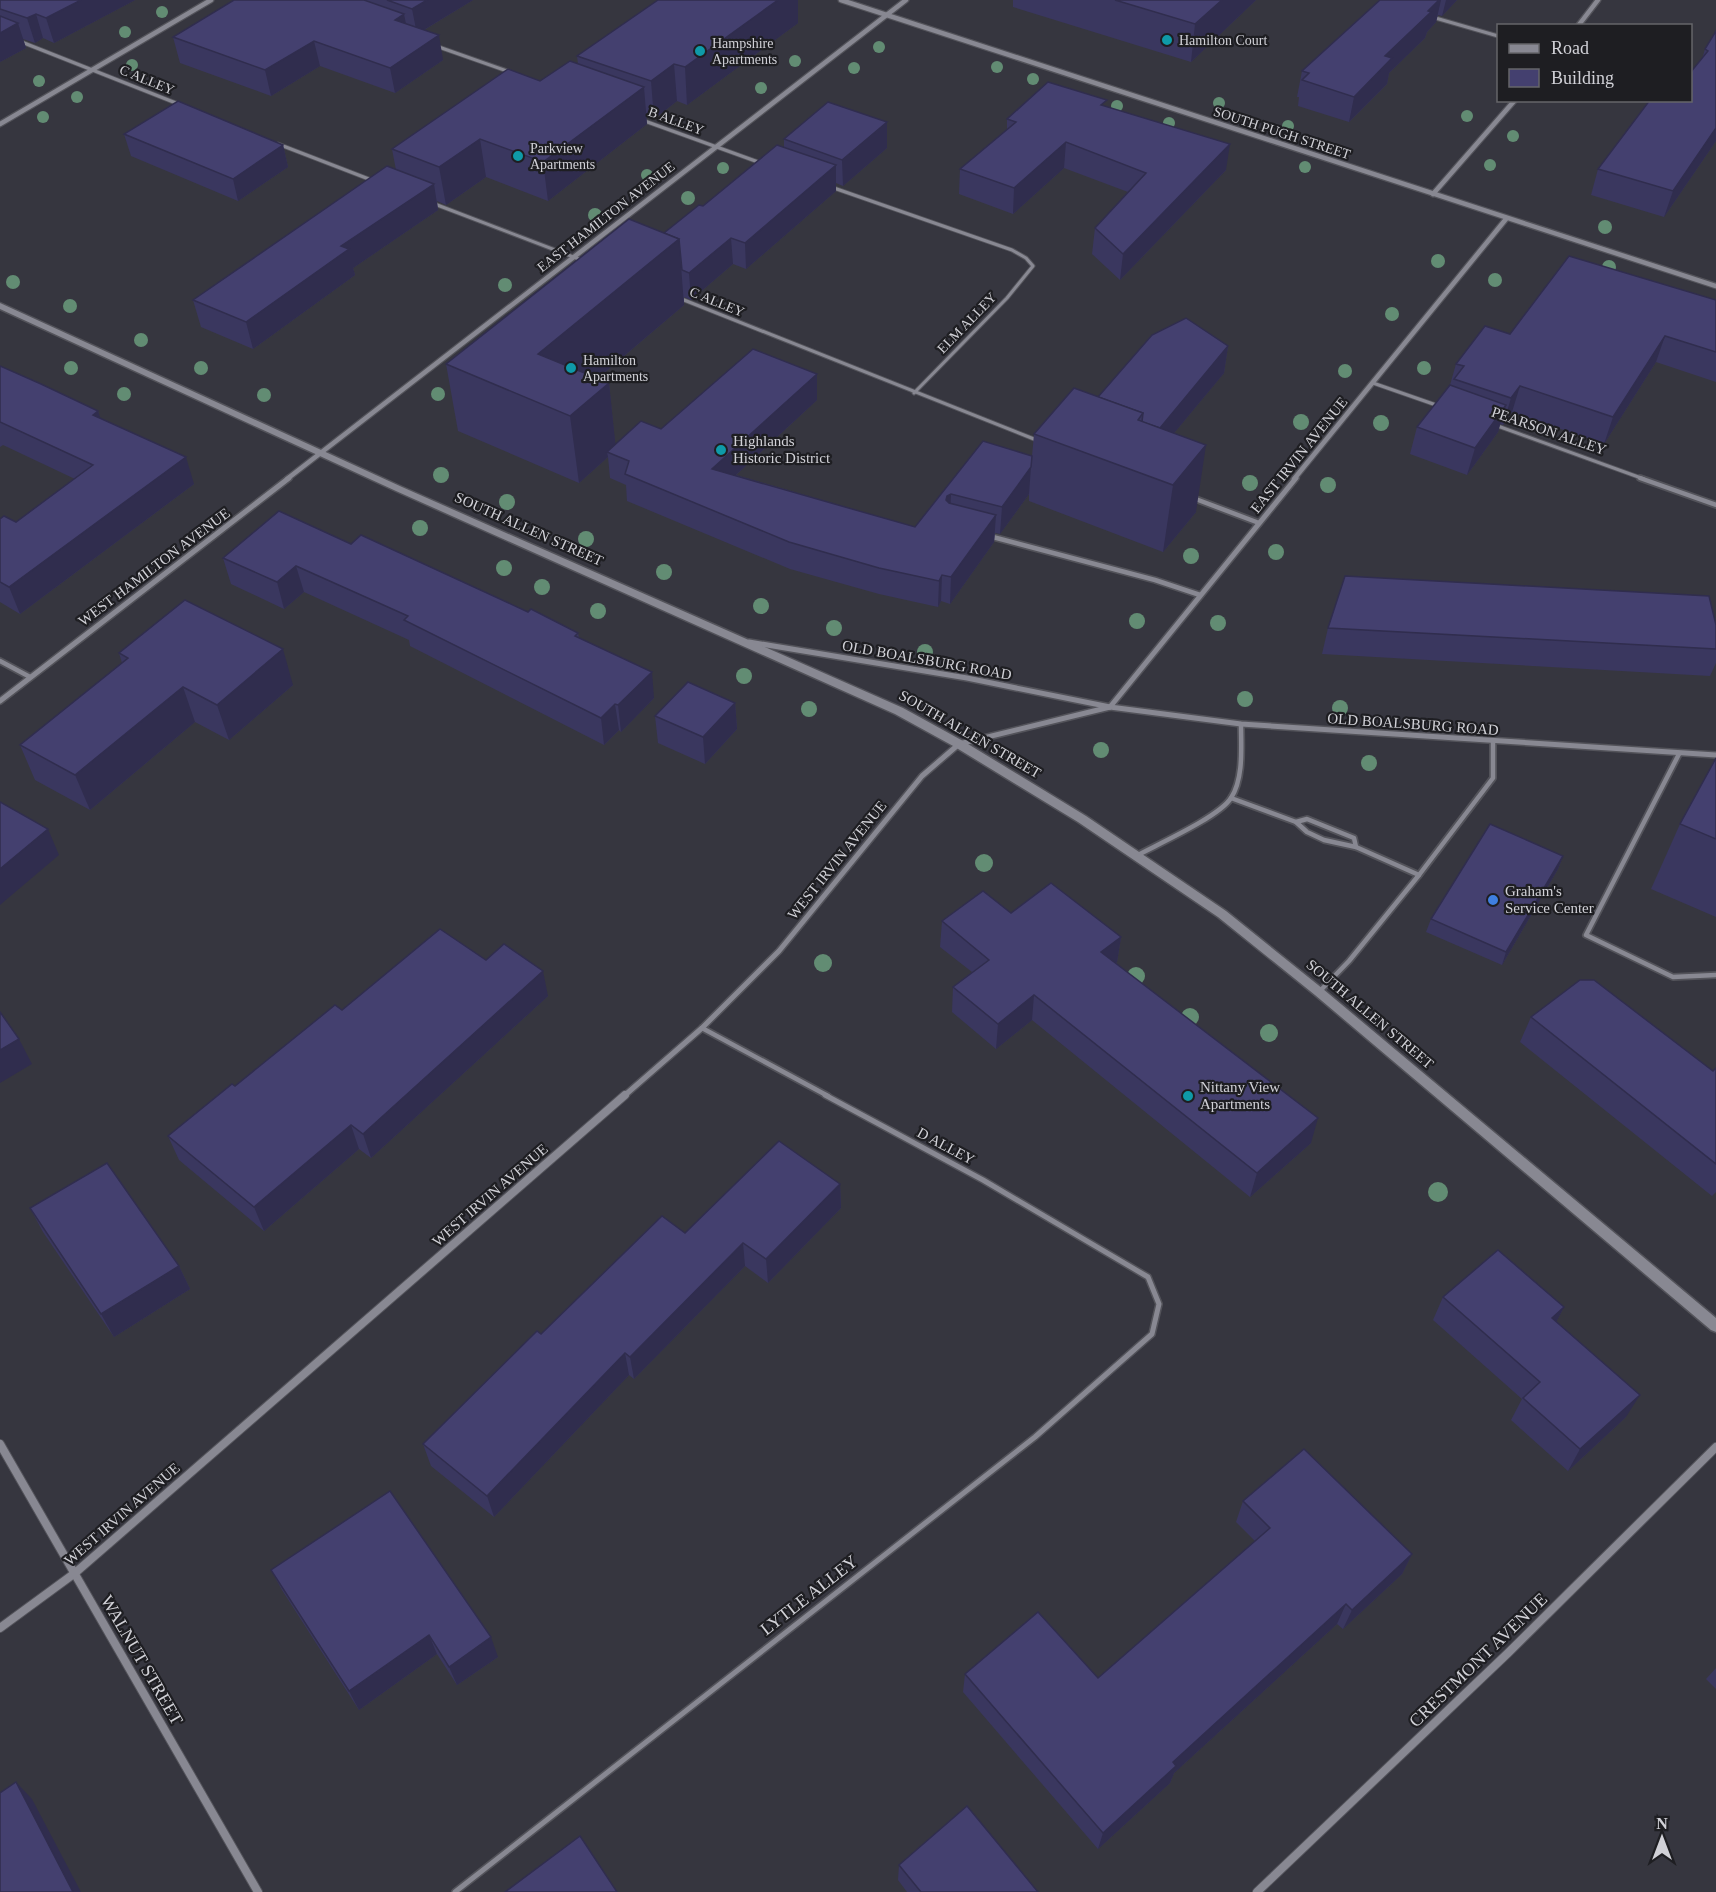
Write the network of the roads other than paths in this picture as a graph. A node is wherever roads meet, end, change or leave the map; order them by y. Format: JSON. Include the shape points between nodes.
{"nodes":[{"id":1,"x":211,"y":0,"type":"edge"},
{"id":2,"x":841,"y":0,"type":"edge"},
{"id":3,"x":906,"y":0,"type":"edge"},
{"id":4,"x":1598,"y":0,"type":"edge"},
{"id":5,"x":886,"y":14,"type":"junction"},
{"id":6,"x":1431,"y":16,"type":"edge"},
{"id":7,"x":1580,"y":24,"type":"edge"},
{"id":8,"x":1497,"y":36,"type":"edge"},
{"id":9,"x":11,"y":37,"type":"edge"},
{"id":10,"x":432,"y":44,"type":"edge"},
{"id":11,"x":94,"y":70,"type":"junction"},
{"id":12,"x":510,"y":72,"type":"edge"},
{"id":13,"x":1513,"y":102,"type":"edge"},
{"id":14,"x":183,"y":106,"type":"edge"},
{"id":15,"x":641,"y":119,"type":"dead end"},
{"id":16,"x":0,"y":124,"type":"edge"},
{"id":17,"x":270,"y":141,"type":"edge"},
{"id":18,"x":717,"y":147,"type":"junction"},
{"id":19,"x":770,"y":166,"type":"edge"},
{"id":20,"x":379,"y":183,"type":"edge"},
{"id":21,"x":825,"y":185,"type":"edge"},
{"id":22,"x":1433,"y":194,"type":"junction"},
{"id":23,"x":423,"y":200,"type":"edge"},
{"id":24,"x":1506,"y":219,"type":"junction"},
{"id":25,"x":574,"y":257,"type":"junction"},
{"id":26,"x":585,"y":261,"type":"edge"},
{"id":27,"x":1716,"y":286,"type":"edge"},
{"id":28,"x":673,"y":296,"type":"edge"},
{"id":29,"x":0,"y":306,"type":"edge"},
{"id":30,"x":1372,"y":383,"type":"junction"},
{"id":31,"x":914,"y":393,"type":"junction"},
{"id":32,"x":1446,"y":408,"type":"edge"},
{"id":33,"x":1490,"y":424,"type":"edge"},
{"id":34,"x":1044,"y":443,"type":"dead end"},
{"id":35,"x":322,"y":453,"type":"junction"},
{"id":36,"x":1185,"y":496,"type":"edge"},
{"id":37,"x":1716,"y":505,"type":"edge"},
{"id":38,"x":1259,"y":523,"type":"junction"},
{"id":39,"x":983,"y":534,"type":"edge"},
{"id":40,"x":1200,"y":595,"type":"junction"},
{"id":41,"x":739,"y":641,"type":"junction"},
{"id":42,"x":0,"y":661,"type":"edge"},
{"id":43,"x":30,"y":677,"type":"junction"},
{"id":44,"x":0,"y":701,"type":"edge"},
{"id":45,"x":1110,"y":707,"type":"junction"},
{"id":46,"x":1241,"y":724,"type":"junction"},
{"id":47,"x":1493,"y":742,"type":"junction"},
{"id":48,"x":959,"y":744,"type":"junction"},
{"id":49,"x":1679,"y":754,"type":"junction"},
{"id":50,"x":1716,"y":755,"type":"edge"},
{"id":51,"x":1231,"y":798,"type":"junction"},
{"id":52,"x":1296,"y":822,"type":"junction"},
{"id":53,"x":1356,"y":847,"type":"junction"},
{"id":54,"x":1136,"y":856,"type":"junction"},
{"id":55,"x":1419,"y":875,"type":"junction"},
{"id":56,"x":1716,"y":975,"type":"edge"},
{"id":57,"x":1319,"y":992,"type":"junction"},
{"id":58,"x":702,"y":1028,"type":"junction"},
{"id":59,"x":1160,"y":1304,"type":"joint"},
{"id":60,"x":1716,"y":1326,"type":"edge"},
{"id":61,"x":0,"y":1444,"type":"edge"},
{"id":62,"x":1716,"y":1447,"type":"edge"},
{"id":63,"x":75,"y":1573,"type":"junction"},
{"id":64,"x":0,"y":1628,"type":"edge"},
{"id":65,"x":258,"y":1892,"type":"edge"},
{"id":66,"x":455,"y":1892,"type":"edge"},
{"id":67,"x":1257,"y":1892,"type":"edge"}],
"edges":[{"from":1,"to":11,"type":"street"},
{"from":2,"to":5,"type":"street","name":"SOUTH PUGH STREET"},
{"from":3,"to":5,"type":"street","name":"EAST HAMILTON AVENUE"},
{"from":4,"to":7,"type":"street"},
{"from":5,"to":18,"type":"street","name":"EAST HAMILTON AVENUE"},
{"from":5,"to":22,"type":"street","name":"SOUTH PUGH STREET"},
{"from":6,"to":8,"type":"lane"},
{"from":9,"to":11,"type":"lane","name":"C ALLEY"},
{"from":10,"to":12,"type":"lane"},
{"from":11,"to":14,"type":"lane","name":"C ALLEY"},
{"from":11,"to":16,"type":"street"},
{"from":13,"to":22,"type":"street"},
{"from":15,"to":18,"type":"lane","name":"B ALLEY"},
{"from":17,"to":20,"type":"lane"},
{"from":18,"to":19,"type":"lane","name":"B ALLEY"},
{"from":18,"to":25,"type":"street","name":"EAST HAMILTON AVENUE"},
{"from":21,"to":31,"type":"lane","name":"ELM ALLEY","via":[[1012,250],[1033,266]]},
{"from":22,"to":24,"type":"street","name":"SOUTH PUGH STREET"},
{"from":23,"to":25,"type":"lane"},
{"from":24,"to":27,"type":"street","name":"SOUTH PUGH STREET"},
{"from":24,"to":30,"type":"street","name":"EAST IRVIN AVENUE"},
{"from":25,"to":26,"type":"lane"},
{"from":25,"to":35,"type":"street","name":"EAST HAMILTON AVENUE"},
{"from":28,"to":31,"type":"lane","name":"C ALLEY"},
{"from":29,"to":35,"type":"street","name":"SOUTH ALLEN STREET"},
{"from":30,"to":32,"type":"lane"},
{"from":30,"to":38,"type":"street","name":"EAST IRVIN AVENUE"},
{"from":31,"to":34,"type":"lane","name":"C ALLEY"},
{"from":33,"to":37,"type":"lane","name":"PEARSON ALLEY"},
{"from":35,"to":41,"type":"street","name":"SOUTH ALLEN STREET"},
{"from":35,"to":43,"type":"street","name":"WEST HAMILTON AVENUE"},
{"from":36,"to":38,"type":"lane"},
{"from":38,"to":40,"type":"street","name":"EAST IRVIN AVENUE"},
{"from":39,"to":40,"type":"lane"},
{"from":40,"to":45,"type":"street","name":"EAST IRVIN AVENUE"},
{"from":41,"to":45,"type":"street","name":"OLD BOALSBURG ROAD","via":[[967,678]]},
{"from":41,"to":48,"type":"street","name":"SOUTH ALLEN STREET","via":[[899,711]]},
{"from":42,"to":43,"type":"lane"},
{"from":43,"to":44,"type":"street","name":"WEST HAMILTON AVENUE"},
{"from":45,"to":46,"type":"street","name":"OLD BOALSBURG ROAD"},
{"from":45,"to":48,"type":"street","name":"OLD BOALSBURG ROAD"},
{"from":46,"to":47,"type":"street","name":"OLD BOALSBURG ROAD"},
{"from":46,"to":51,"type":"lane","via":[[1241,761]]},
{"from":47,"to":49,"type":"street","name":"OLD BOALSBURG ROAD"},
{"from":47,"to":55,"type":"lane","via":[[1493,778]]},
{"from":48,"to":54,"type":"street","name":"SOUTH ALLEN STREET"},
{"from":48,"to":58,"type":"street","name":"WEST IRVIN AVENUE","via":[[922,776],[779,951]]},
{"from":49,"to":50,"type":"street","name":"OLD BOALSBURG ROAD"},
{"from":49,"to":56,"type":"lane","via":[[1586,935],[1672,977]]},
{"from":51,"to":52,"type":"lane"},
{"from":51,"to":54,"type":"lane","via":[[1206,817]]},
{"from":52,"to":53,"type":"lane","via":[[1301,829],[1345,848]]},
{"from":52,"to":53,"type":"lane","via":[[1307,819],[1354,838]]},
{"from":53,"to":55,"type":"lane"},
{"from":54,"to":57,"type":"street","name":"SOUTH ALLEN STREET","via":[[1222,914]]},
{"from":55,"to":57,"type":"lane"},
{"from":57,"to":60,"type":"street","name":"SOUTH ALLEN STREET"},
{"from":58,"to":59,"type":"lane","name":"D ALLEY","via":[[983,1180],[1148,1276]]},
{"from":58,"to":63,"type":"street","name":"WEST IRVIN AVENUE"},
{"from":59,"to":66,"type":"lane","name":"LYTLE ALLEY","via":[[1152,1334],[1035,1437]]},
{"from":61,"to":63,"type":"street","name":"WALNUT STREET"},
{"from":62,"to":67,"type":"street","name":"CRESTMONT AVENUE","via":[[1508,1653]]},
{"from":63,"to":64,"type":"street","name":"WEST IRVIN AVENUE"},
{"from":63,"to":65,"type":"street","name":"WALNUT STREET"}]}
